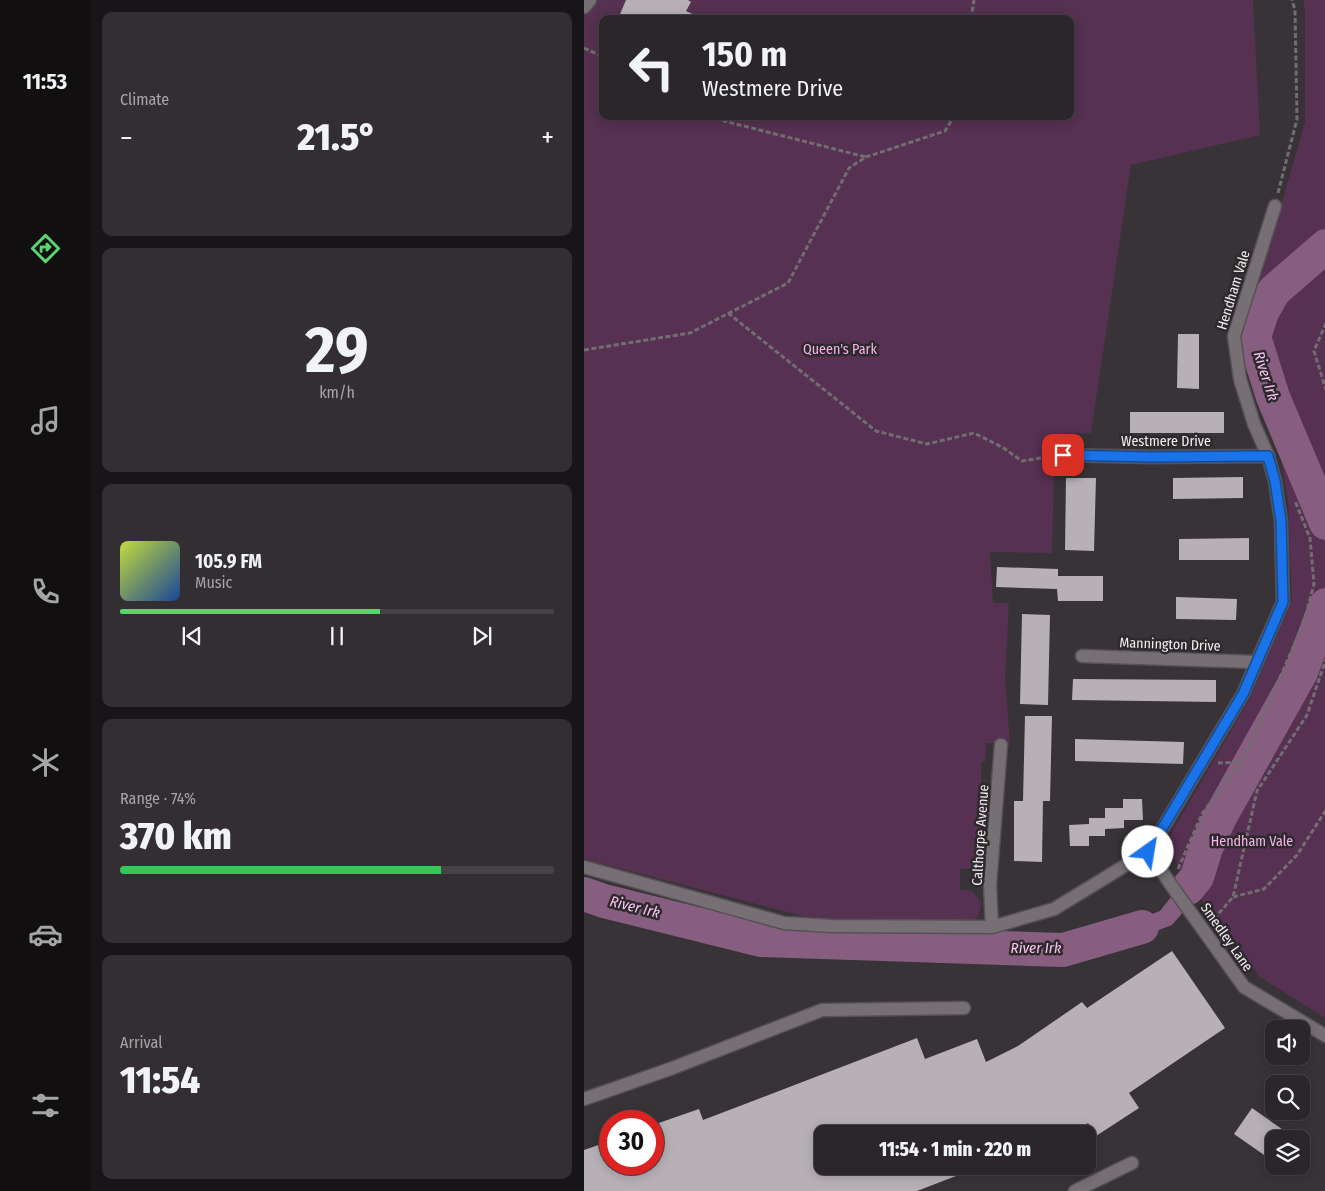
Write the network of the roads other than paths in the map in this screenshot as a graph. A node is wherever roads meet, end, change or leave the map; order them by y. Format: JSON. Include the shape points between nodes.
{"nodes":[{"id":1,"x":590,"y":0,"type":"edge"},
{"id":2,"x":584,"y":7,"type":"edge"},
{"id":3,"x":1275,"y":206,"type":"road end"},
{"id":4,"x":1063,"y":455,"type":"road end"},
{"id":5,"x":1268,"y":456,"type":"junction"},
{"id":6,"x":1082,"y":656,"type":"dead end"},
{"id":7,"x":1256,"y":662,"type":"junction"},
{"id":8,"x":1001,"y":745,"type":"dead end"},
{"id":9,"x":1148,"y":852,"type":"junction"},
{"id":10,"x":584,"y":867,"type":"edge"},
{"id":11,"x":992,"y":927,"type":"junction"},
{"id":12,"x":964,"y":1008,"type":"dead end"},
{"id":13,"x":1325,"y":1036,"type":"edge"},
{"id":14,"x":584,"y":1099,"type":"edge"},
{"id":15,"x":1132,"y":1163,"type":"dead end"},
{"id":16,"x":1075,"y":1191,"type":"edge"}],
"edges":[{"from":1,"to":2,"type":"street"},
{"from":3,"to":5,"type":"street","name":"Hendham Vale","via":[[1234,336],[1240,379]]},
{"from":4,"to":5,"type":"street","name":"Westmere Drive"},
{"from":5,"to":7,"type":"street","name":"Hendham Vale","via":[[1281,521],[1283,602]]},
{"from":6,"to":7,"type":"street","name":"Mannington Drive"},
{"from":7,"to":9,"type":"street","name":"Hendham Vale","via":[[1243,694]]},
{"from":8,"to":11,"type":"street","name":"Calthorpe Avenue","via":[[990,885]]},
{"from":9,"to":11,"type":"street","via":[[1054,909]]},
{"from":9,"to":13,"type":"street","name":"Smedley Lane","via":[[1244,987]]},
{"from":10,"to":11,"type":"street","via":[[784,922],[840,926]]},
{"from":12,"to":14,"type":"street","via":[[822,1010]]},
{"from":15,"to":16,"type":"street"}]}
